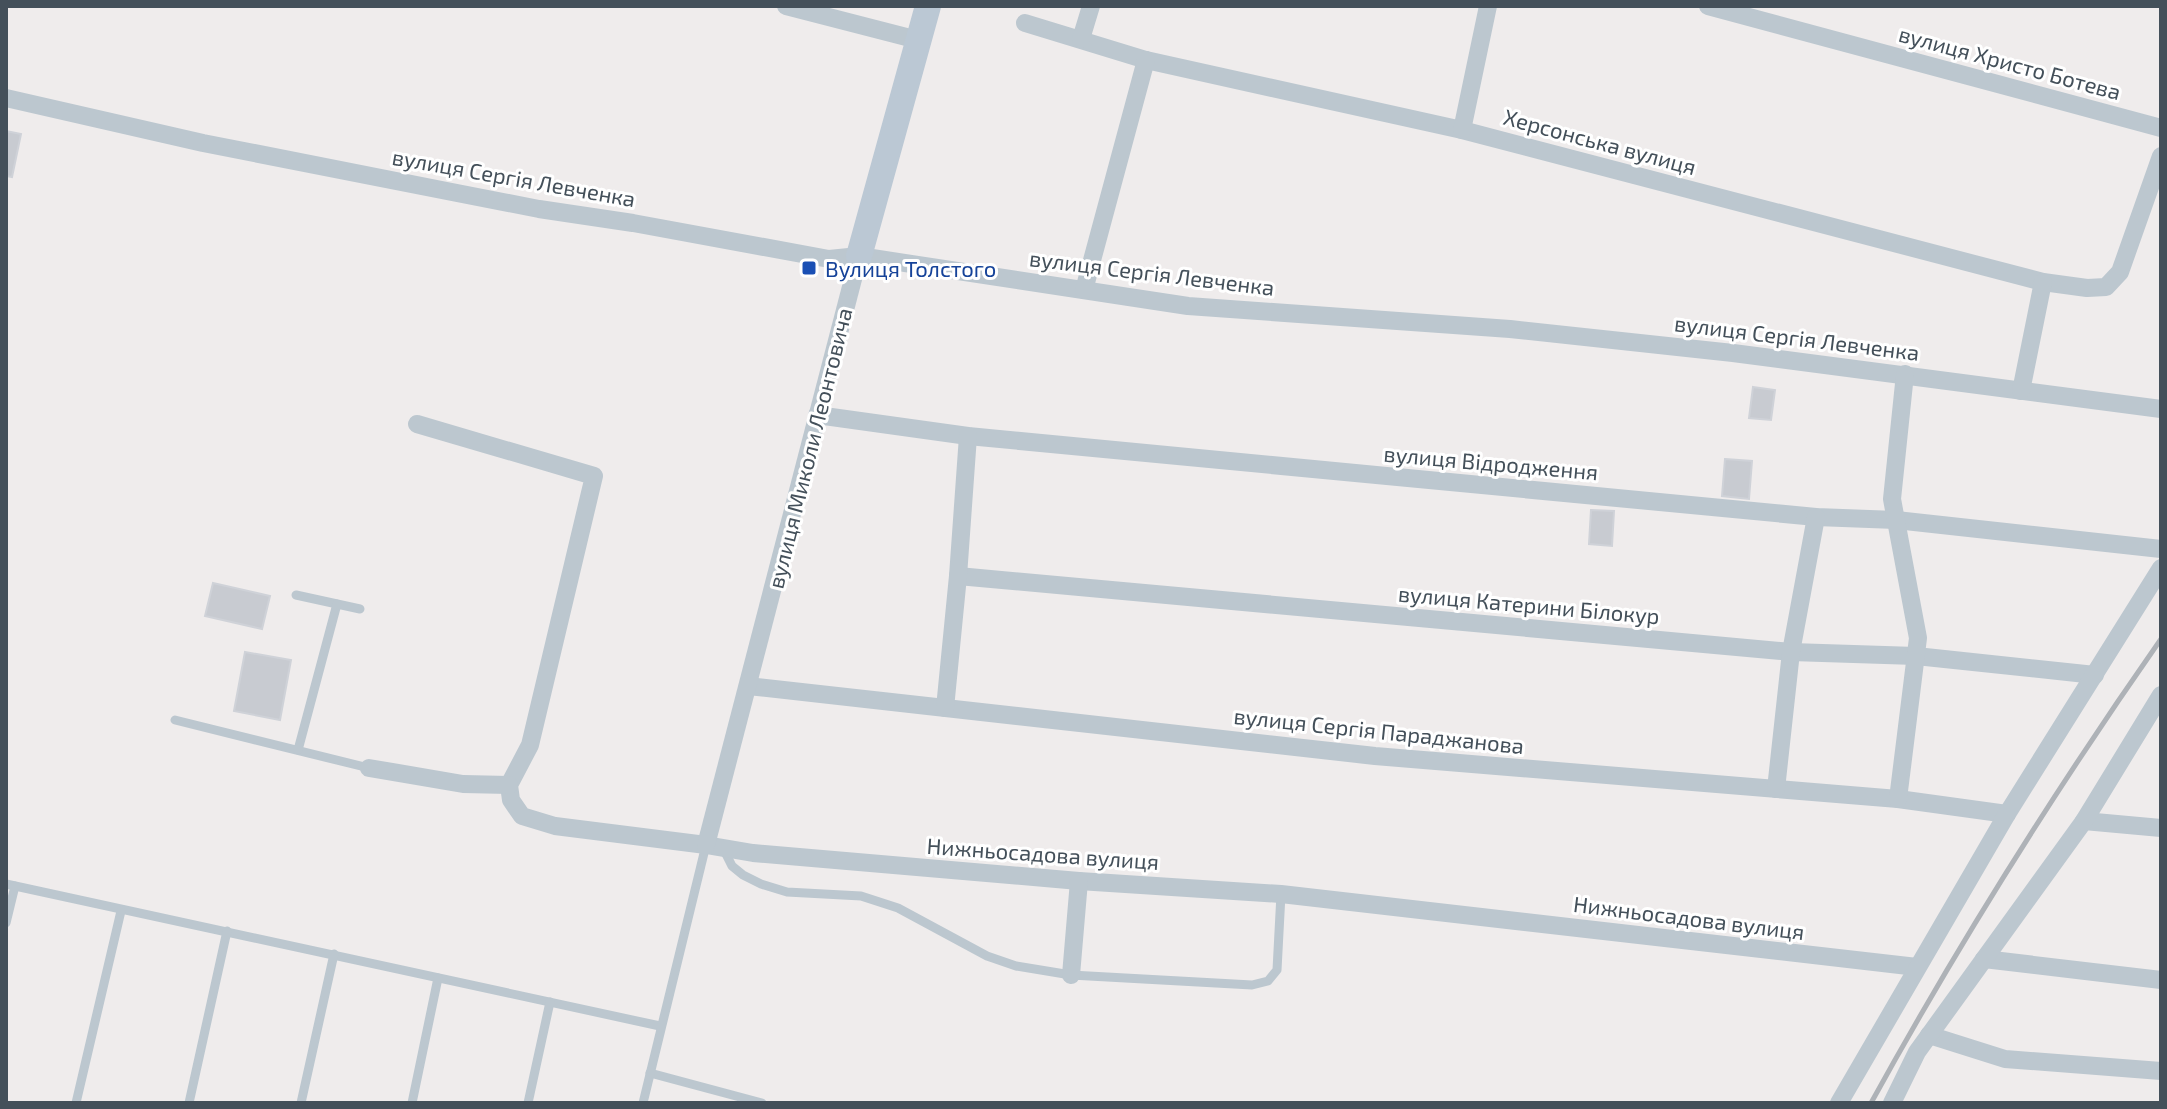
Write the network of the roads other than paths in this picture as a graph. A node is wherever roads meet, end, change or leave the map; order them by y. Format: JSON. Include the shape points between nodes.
{"nodes":[{"id":1,"x":786,"y":6,"type":"edge"},
{"id":2,"x":928,"y":6,"type":"edge"},
{"id":3,"x":1091,"y":6,"type":"edge"},
{"id":4,"x":1488,"y":6,"type":"edge"},
{"id":5,"x":1708,"y":6,"type":"edge"},
{"id":6,"x":1025,"y":23,"type":"dead end"},
{"id":7,"x":1081,"y":39,"type":"junction"},
{"id":8,"x":918,"y":40,"type":"junction"},
{"id":9,"x":1146,"y":60,"type":"junction"},
{"id":10,"x":6,"y":98,"type":"edge"},
{"id":11,"x":2161,"y":128,"type":"edge"},
{"id":12,"x":1462,"y":130,"type":"junction"},
{"id":13,"x":2161,"y":156,"type":"edge"},
{"id":14,"x":859,"y":256,"type":"junction"},
{"id":15,"x":2043,"y":282,"type":"junction"},
{"id":16,"x":1084,"y":290,"type":"junction"},
{"id":17,"x":1905,"y":374,"type":"junction"},
{"id":18,"x":2021,"y":391,"type":"junction"},
{"id":19,"x":2161,"y":409,"type":"edge"},
{"id":20,"x":817,"y":415,"type":"junction"},
{"id":21,"x":417,"y":424,"type":"dead end"},
{"id":22,"x":968,"y":436,"type":"junction"},
{"id":23,"x":1816,"y":517,"type":"junction"},
{"id":24,"x":1896,"y":520,"type":"junction"},
{"id":25,"x":2161,"y":549,"type":"edge"},
{"id":26,"x":2161,"y":568,"type":"edge"},
{"id":27,"x":958,"y":576,"type":"junction"},
{"id":28,"x":296,"y":595,"type":"dead end"},
{"id":29,"x":337,"y":604,"type":"junction"},
{"id":30,"x":360,"y":609,"type":"dead end"},
{"id":31,"x":1791,"y":652,"type":"junction"},
{"id":32,"x":1916,"y":656,"type":"junction"},
{"id":33,"x":2095,"y":675,"type":"junction"},
{"id":34,"x":748,"y":686,"type":"junction"},
{"id":35,"x":2161,"y":695,"type":"edge"},
{"id":36,"x":945,"y":708,"type":"junction"},
{"id":37,"x":175,"y":720,"type":"dead end"},
{"id":38,"x":298,"y":750,"type":"junction"},
{"id":39,"x":369,"y":768,"type":"joint"},
{"id":40,"x":509,"y":785,"type":"junction"},
{"id":41,"x":1776,"y":789,"type":"junction"},
{"id":42,"x":1898,"y":799,"type":"junction"},
{"id":43,"x":2007,"y":814,"type":"junction"},
{"id":44,"x":2084,"y":821,"type":"junction"},
{"id":45,"x":2161,"y":828,"type":"edge"},
{"id":46,"x":715,"y":847,"type":"junction"},
{"id":47,"x":1079,"y":881,"type":"junction"},
{"id":48,"x":10,"y":885,"type":"edge"},
{"id":49,"x":1281,"y":894,"type":"junction"},
{"id":50,"x":121,"y":911,"type":"junction"},
{"id":51,"x":6,"y":923,"type":"edge"},
{"id":52,"x":227,"y":931,"type":"junction"},
{"id":53,"x":334,"y":954,"type":"junction"},
{"id":54,"x":1984,"y":959,"type":"junction"},
{"id":55,"x":1917,"y":967,"type":"junction"},
{"id":56,"x":1071,"y":975,"type":"junction"},
{"id":57,"x":438,"y":978,"type":"junction"},
{"id":58,"x":2161,"y":980,"type":"edge"},
{"id":59,"x":550,"y":1002,"type":"junction"},
{"id":60,"x":660,"y":1026,"type":"junction"},
{"id":61,"x":1929,"y":1035,"type":"junction"},
{"id":62,"x":2161,"y":1071,"type":"edge"},
{"id":63,"x":650,"y":1073,"type":"junction"},
{"id":64,"x":757,"y":1102,"type":"edge"},
{"id":65,"x":76,"y":1103,"type":"edge"},
{"id":66,"x":189,"y":1103,"type":"edge"},
{"id":67,"x":301,"y":1103,"type":"edge"},
{"id":68,"x":412,"y":1103,"type":"edge"},
{"id":69,"x":528,"y":1103,"type":"edge"},
{"id":70,"x":643,"y":1103,"type":"edge"},
{"id":71,"x":1839,"y":1103,"type":"edge"},
{"id":72,"x":1892,"y":1103,"type":"edge"}],
"edges":[{"from":1,"to":8,"type":"street"},
{"from":2,"to":8,"type":"street","name":"вулиця Миколи Леонтовича"},
{"from":3,"to":7,"type":"street"},
{"from":4,"to":12,"type":"street"},
{"from":5,"to":11,"type":"street","name":"вулиця Христо Ботева"},
{"from":6,"to":7,"type":"street","name":"Херсонська вулиця"},
{"from":7,"to":9,"type":"street","name":"Херсонська вулиця"},
{"from":8,"to":14,"type":"street","name":"вулиця Миколи Леонтовича"},
{"from":9,"to":12,"type":"street","name":"Херсонська вулиця"},
{"from":9,"to":16,"type":"street"},
{"from":10,"to":14,"type":"street","name":"вулиця Сергія Левченка","via":[[539,209],[829,259]]},
{"from":12,"to":15,"type":"street","name":"Херсонська вулиця"},
{"from":13,"to":15,"type":"street","name":"Херсонська вулиця","via":[[2120,272],[2106,287]]},
{"from":14,"to":16,"type":"street","name":"вулиця Сергія Левченка"},
{"from":14,"to":20,"type":"street","name":"вулиця Миколи Леонтовича"},
{"from":15,"to":18,"type":"street"},
{"from":16,"to":17,"type":"street","name":"вулиця Сергія Левченка","via":[[1188,306],[1510,329]]},
{"from":17,"to":18,"type":"street","name":"вулиця Сергія Левченка"},
{"from":17,"to":24,"type":"street","via":[[1892,499]]},
{"from":18,"to":19,"type":"street","name":"вулиця Сергія Левченка"},
{"from":20,"to":22,"type":"street","name":"вулиця Відродження"},
{"from":20,"to":34,"type":"street","name":"вулиця Миколи Леонтовича"},
{"from":21,"to":40,"type":"street","via":[[594,476],[530,745]]},
{"from":22,"to":23,"type":"street","name":"вулиця Відродження"},
{"from":22,"to":27,"type":"street"},
{"from":23,"to":24,"type":"street","name":"вулиця Відродження"},
{"from":23,"to":31,"type":"street"},
{"from":24,"to":25,"type":"street","name":"вулиця Відродження"},
{"from":24,"to":32,"type":"street","via":[[1918,638]]},
{"from":26,"to":33,"type":"street"},
{"from":27,"to":31,"type":"street","name":"вулиця Катерини Білокур"},
{"from":27,"to":36,"type":"street"},
{"from":28,"to":29,"type":"lane"},
{"from":29,"to":30,"type":"lane"},
{"from":29,"to":38,"type":"lane"},
{"from":31,"to":32,"type":"street","name":"вулиця Катерини Білокур"},
{"from":31,"to":41,"type":"street"},
{"from":32,"to":33,"type":"street","name":"вулиця Катерини Білокур"},
{"from":32,"to":42,"type":"street"},
{"from":33,"to":43,"type":"street"},
{"from":34,"to":36,"type":"street","name":"вулиця Сергія Параджанова"},
{"from":34,"to":46,"type":"street","name":"вулиця Миколи Леонтовича"},
{"from":35,"to":44,"type":"street"},
{"from":36,"to":41,"type":"street","name":"вулиця Сергія Параджанова","via":[[1375,756]]},
{"from":37,"to":38,"type":"lane"},
{"from":38,"to":39,"type":"lane"},
{"from":39,"to":40,"type":"street","via":[[463,784]]},
{"from":40,"to":46,"type":"street","name":"Нижньосадова вулиця","via":[[522,816],[555,826]]},
{"from":41,"to":42,"type":"street","name":"вулиця Сергія Параджанова"},
{"from":42,"to":43,"type":"street","name":"вулиця Сергія Параджанова"},
{"from":43,"to":55,"type":"street"},
{"from":44,"to":45,"type":"street"},
{"from":44,"to":54,"type":"street"},
{"from":46,"to":47,"type":"street","name":"Нижньосадова вулиця"},
{"from":46,"to":56,"type":"lane","via":[[743,875],[761,884],[787,892],[861,896],[898,908],[987,956]]},
{"from":46,"to":60,"type":"lane"},
{"from":47,"to":49,"type":"street","name":"Нижньосадова вулиця"},
{"from":47,"to":56,"type":"street"},
{"from":48,"to":50,"type":"lane"},
{"from":48,"to":51,"type":"lane"},
{"from":49,"to":55,"type":"street","name":"Нижньосадова вулиця"},
{"from":49,"to":56,"type":"lane","via":[[1277,970],[1268,981],[1252,985]]},
{"from":50,"to":52,"type":"lane"},
{"from":50,"to":65,"type":"lane"},
{"from":52,"to":53,"type":"lane"},
{"from":52,"to":66,"type":"lane"},
{"from":53,"to":57,"type":"lane"},
{"from":53,"to":67,"type":"lane"},
{"from":54,"to":58,"type":"street"},
{"from":54,"to":61,"type":"street"},
{"from":55,"to":71,"type":"street"},
{"from":57,"to":59,"type":"lane"},
{"from":57,"to":68,"type":"lane"},
{"from":59,"to":60,"type":"lane"},
{"from":59,"to":69,"type":"lane"},
{"from":60,"to":63,"type":"lane"},
{"from":61,"to":62,"type":"street","via":[[2005,1059]]},
{"from":61,"to":72,"type":"street"},
{"from":63,"to":64,"type":"lane"},
{"from":63,"to":70,"type":"lane"}]}
